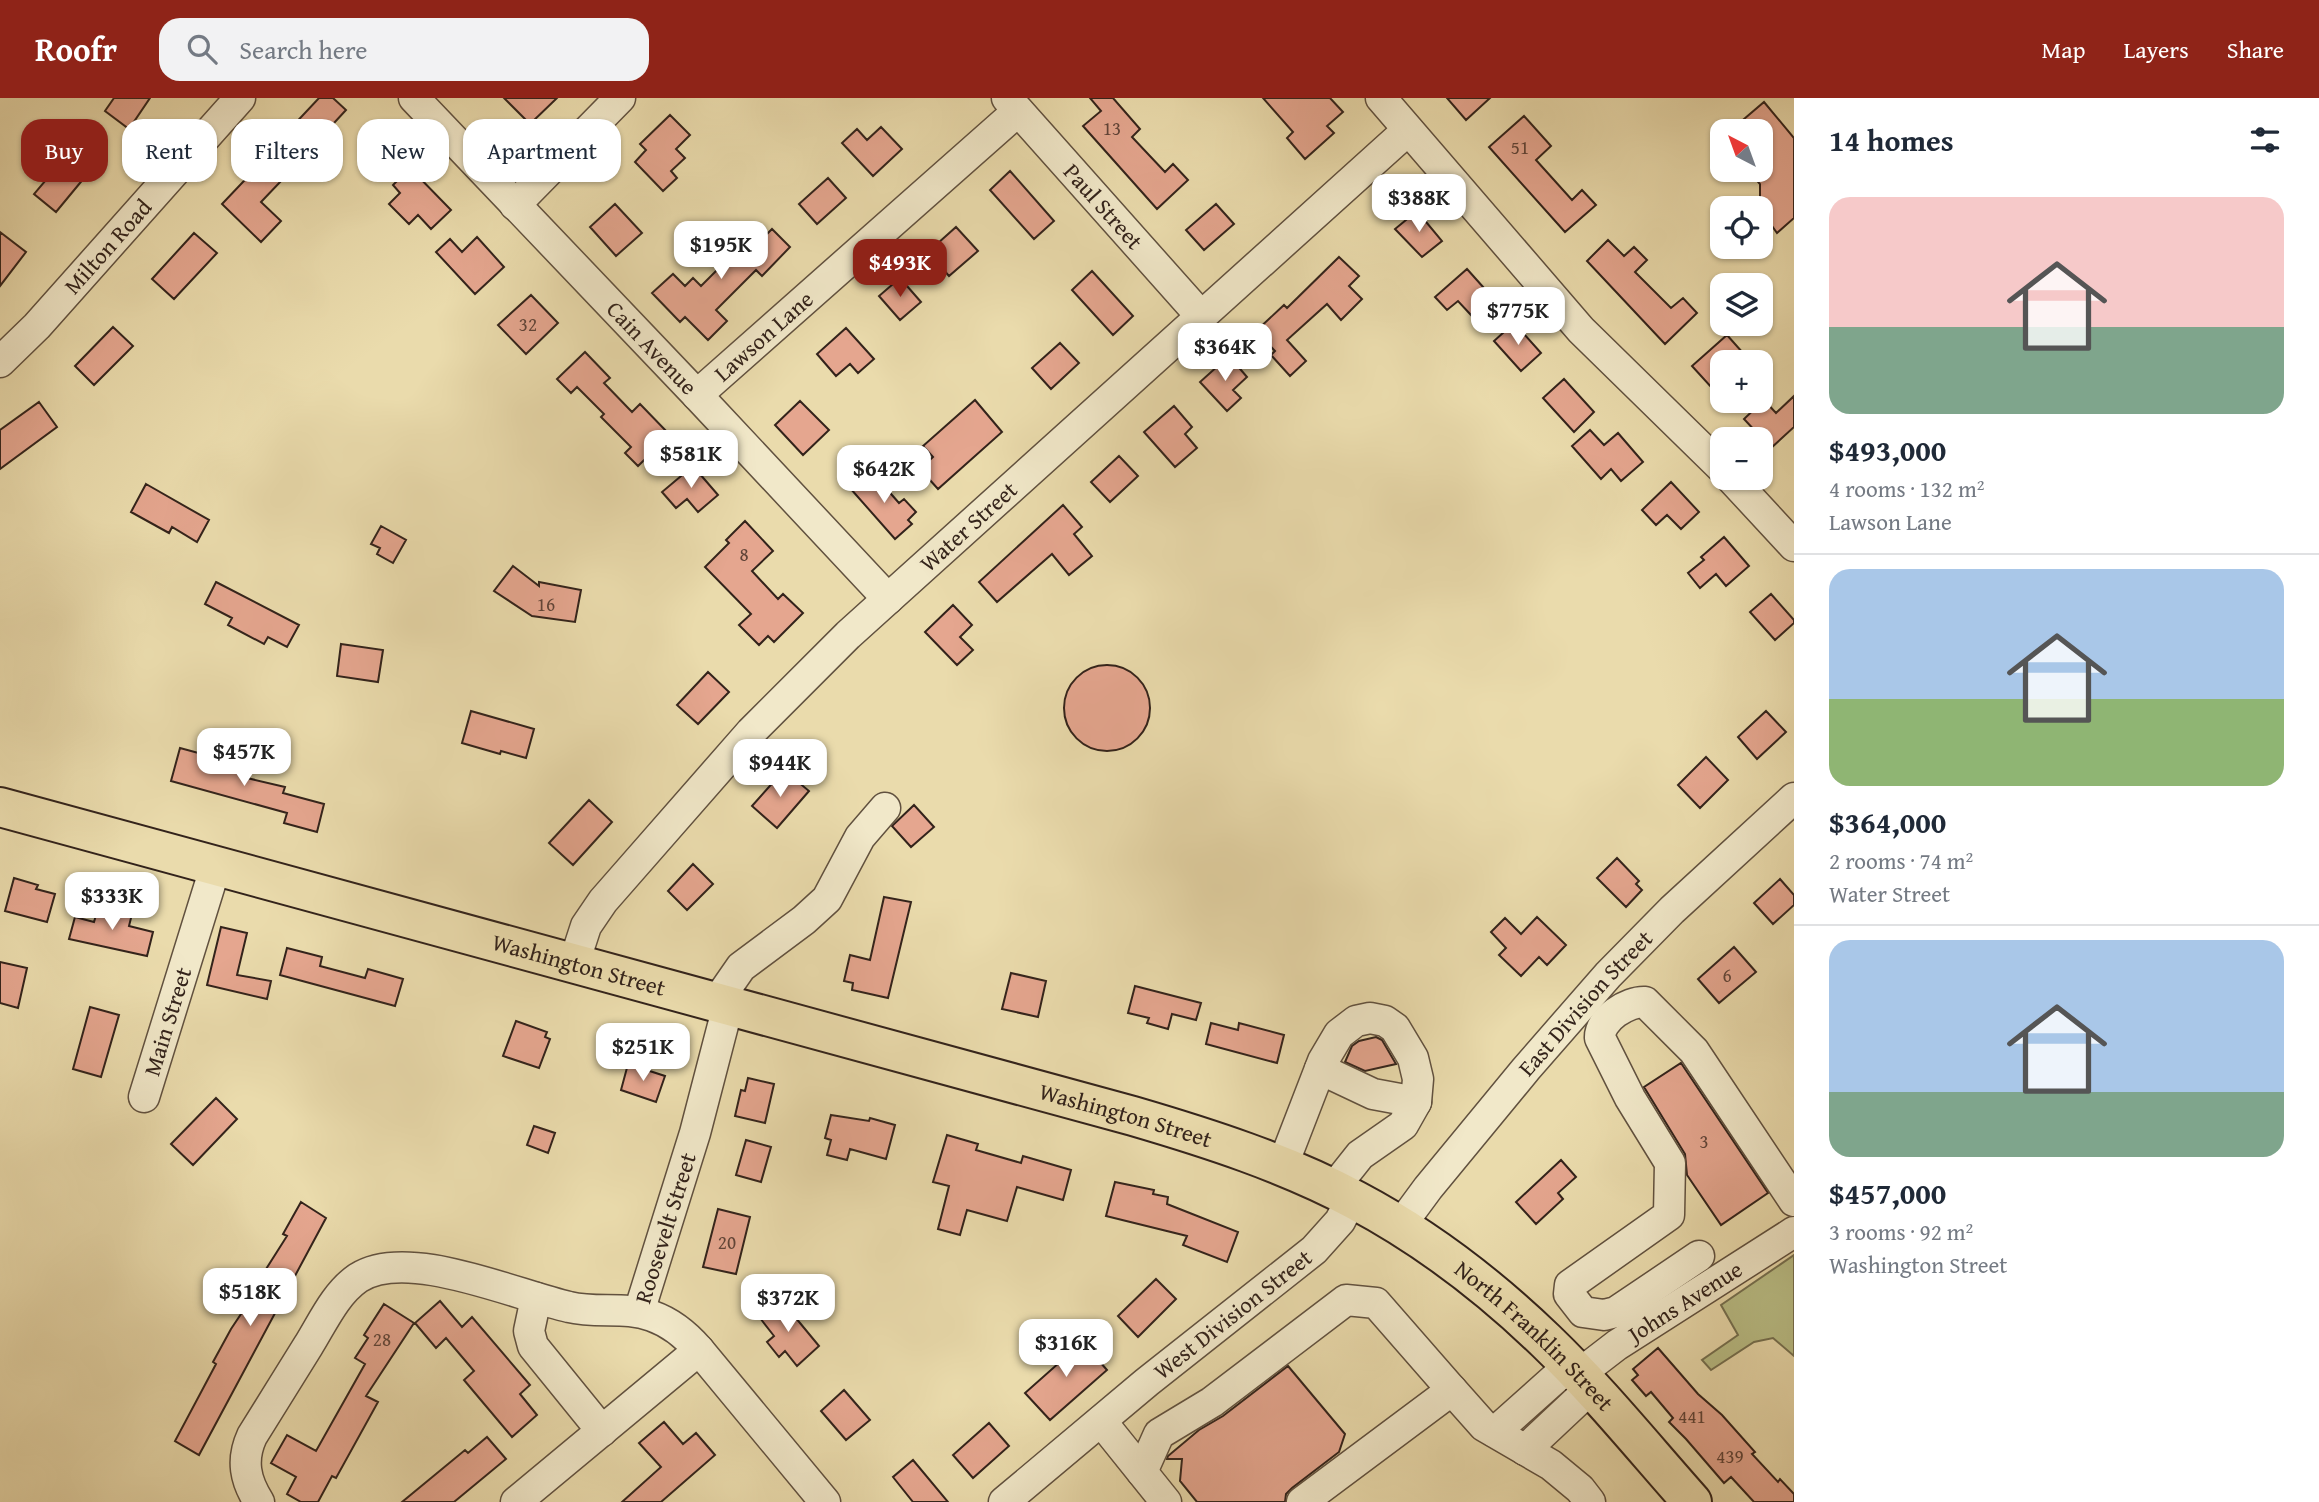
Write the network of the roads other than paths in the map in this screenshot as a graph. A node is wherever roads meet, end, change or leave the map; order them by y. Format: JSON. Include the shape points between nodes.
{"nodes":[{"id":1,"x":240,"y":98,"type":"edge"},
{"id":2,"x":414,"y":98,"type":"edge"},
{"id":3,"x":620,"y":98,"type":"edge"},
{"id":4,"x":1381,"y":98,"type":"edge"},
{"id":5,"x":1012,"y":104,"type":"edge"},
{"id":6,"x":1408,"y":130,"type":"junction"},
{"id":7,"x":515,"y":205,"type":"junction"},
{"id":8,"x":1201,"y":316,"type":"junction"},
{"id":9,"x":0,"y":362,"type":"edge"},
{"id":10,"x":697,"y":395,"type":"junction"},
{"id":11,"x":1710,"y":456,"type":"edge"},
{"id":12,"x":1742,"y":490,"type":"edge"},
{"id":13,"x":1794,"y":546,"type":"edge"},
{"id":14,"x":888,"y":599,"type":"junction"},
{"id":15,"x":1794,"y":798,"type":"edge"},
{"id":16,"x":0,"y":807,"type":"edge"},
{"id":17,"x":885,"y":807,"type":"dead end"},
{"id":18,"x":216,"y":865,"type":"junction"},
{"id":19,"x":573,"y":963,"type":"junction"},
{"id":20,"x":722,"y":1004,"type":"junction"},
{"id":21,"x":1320,"y":1069,"type":"junction"},
{"id":22,"x":144,"y":1097,"type":"dead end"},
{"id":23,"x":1416,"y":1102,"type":"junction"},
{"id":24,"x":1282,"y":1167,"type":"junction"},
{"id":25,"x":1343,"y":1194,"type":"junction"},
{"id":26,"x":1794,"y":1201,"type":"edge"},
{"id":27,"x":1663,"y":1206,"type":"junction"},
{"id":28,"x":1400,"y":1226,"type":"junction"},
{"id":29,"x":1794,"y":1232,"type":"edge"},
{"id":30,"x":1699,"y":1255,"type":"junction"},
{"id":31,"x":1717,"y":1282,"type":"junction"},
{"id":32,"x":536,"y":1298,"type":"junction"},
{"id":33,"x":639,"y":1312,"type":"junction"},
{"id":34,"x":699,"y":1350,"type":"junction"},
{"id":35,"x":1580,"y":1376,"type":"junction"},
{"id":36,"x":1452,"y":1390,"type":"junction"},
{"id":37,"x":1101,"y":1421,"type":"junction"},
{"id":38,"x":602,"y":1431,"type":"junction"},
{"id":39,"x":1495,"y":1432,"type":"junction"},
{"id":40,"x":1525,"y":1450,"type":"junction"},
{"id":41,"x":1142,"y":1472,"type":"junction"},
{"id":42,"x":1338,"y":1492,"type":"edge"},
{"id":43,"x":259,"y":1502,"type":"edge"},
{"id":44,"x":516,"y":1502,"type":"edge"},
{"id":45,"x":825,"y":1502,"type":"edge"},
{"id":46,"x":1004,"y":1502,"type":"edge"},
{"id":47,"x":1166,"y":1502,"type":"edge"},
{"id":48,"x":1302,"y":1502,"type":"edge"},
{"id":49,"x":1590,"y":1502,"type":"edge"},
{"id":50,"x":1692,"y":1502,"type":"edge"}],
"edges":[{"from":1,"to":9,"type":"street","name":"Milton Road"},
{"from":2,"to":7,"type":"street","name":"Cain Avenue"},
{"from":3,"to":7,"type":"street"},
{"from":4,"to":6,"type":"street"},
{"from":5,"to":8,"type":"street","name":"Paul Street"},
{"from":5,"to":10,"type":"street","name":"Lawson Lane"},
{"from":6,"to":8,"type":"street","name":"Water Street"},
{"from":6,"to":11,"type":"street","via":[[1581,330]]},
{"from":7,"to":10,"type":"street","name":"Cain Avenue"},
{"from":8,"to":14,"type":"street","name":"Water Street"},
{"from":10,"to":14,"type":"street","name":"Cain Avenue"},
{"from":12,"to":13,"type":"street"},
{"from":14,"to":19,"type":"street","name":"Water Street","via":[[768,714],[603,901],[586,926]]},
{"from":15,"to":28,"type":"street","name":"East Division Street","via":[[1672,909],[1591,993]]},
{"from":16,"to":18,"type":"main road","name":"Washington Street"},
{"from":17,"to":20,"type":"street","via":[[860,837],[827,899],[741,967]]},
{"from":18,"to":19,"type":"main road","name":"Washington Street"},
{"from":18,"to":22,"type":"street","name":"Main Street"},
{"from":19,"to":20,"type":"main road","name":"Washington Street"},
{"from":20,"to":24,"type":"main road","name":"Washington Street","via":[[1133,1116]]},
{"from":20,"to":33,"type":"street","name":"Roosevelt Street","via":[[695,1133]]},
{"from":21,"to":23,"type":"street","via":[[1373,1094]]},
{"from":21,"to":23,"type":"street","via":[[1339,1034],[1356,1021],[1385,1021],[1395,1028],[1413,1058],[1418,1079]]},
{"from":21,"to":24,"type":"street"},
{"from":23,"to":25,"type":"street","name":"West Division Street","via":[[1403,1125],[1360,1155]]},
{"from":24,"to":25,"type":"main road","name":"Washington Street"},
{"from":25,"to":28,"type":"main road","name":"North Franklin Street"},
{"from":25,"to":37,"type":"street","name":"West Division Street","via":[[1340,1221],[1314,1250]]},
{"from":26,"to":27,"type":"street","via":[[1694,1051],[1642,1002],[1618,1012],[1599,1034],[1630,1098],[1670,1163]]},
{"from":27,"to":30,"type":"street"},
{"from":27,"to":30,"type":"street","via":[[1570,1285],[1568,1292],[1574,1302],[1587,1314],[1616,1312]]},
{"from":28,"to":35,"type":"main road","name":"North Franklin Street","via":[[1487,1289]]},
{"from":29,"to":31,"type":"street","name":"Johns Avenue"},
{"from":30,"to":31,"type":"street"},
{"from":31,"to":35,"type":"street","name":"Johns Avenue","via":[[1617,1345]]},
{"from":32,"to":33,"type":"street","via":[[578,1309]]},
{"from":32,"to":38,"type":"street","via":[[529,1331],[533,1346]]},
{"from":32,"to":43,"type":"street","via":[[425,1269],[386,1267],[360,1277],[339,1296],[248,1445],[244,1462]]},
{"from":33,"to":34,"type":"street","name":"Roosevelt Street","via":[[673,1326]]},
{"from":34,"to":38,"type":"street"},
{"from":34,"to":45,"type":"street","name":"Roosevelt Street"},
{"from":35,"to":39,"type":"street"},
{"from":35,"to":40,"type":"street"},
{"from":35,"to":50,"type":"main road","name":"North Franklin Street"},
{"from":36,"to":39,"type":"street"},
{"from":36,"to":41,"type":"street","via":[[1376,1303],[1346,1300],[1212,1402],[1159,1434]]},
{"from":36,"to":42,"type":"street"},
{"from":37,"to":41,"type":"street"},
{"from":37,"to":46,"type":"street","name":"West Division Street"},
{"from":38,"to":44,"type":"street"},
{"from":39,"to":40,"type":"street"},
{"from":40,"to":49,"type":"street","via":[[1551,1465]]},
{"from":41,"to":47,"type":"street"},
{"from":42,"to":48,"type":"street"}]}
